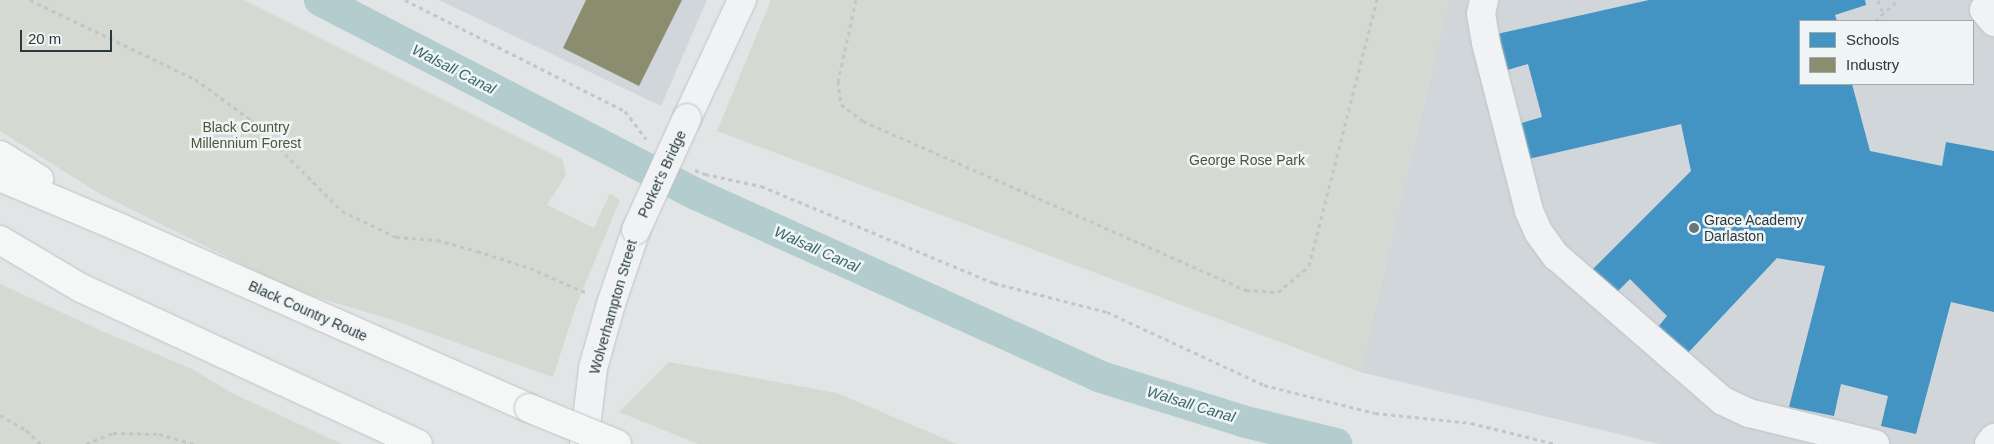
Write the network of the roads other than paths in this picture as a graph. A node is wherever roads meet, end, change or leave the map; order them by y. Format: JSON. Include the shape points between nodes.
{"nodes":[{"id":1,"x":742,"y":0,"type":"edge"},
{"id":2,"x":1484,"y":0,"type":"edge"},
{"id":3,"x":1994,"y":1,"type":"edge"},
{"id":4,"x":1994,"y":22,"type":"edge"},
{"id":5,"x":0,"y":155,"type":"edge"},
{"id":6,"x":0,"y":177,"type":"edge"},
{"id":7,"x":123,"y":228,"type":"junction"},
{"id":8,"x":636,"y":230,"type":"joint"},
{"id":9,"x":0,"y":240,"type":"edge"},
{"id":10,"x":0,"y":262,"type":"edge"},
{"id":11,"x":81,"y":288,"type":"junction"},
{"id":12,"x":1994,"y":438,"type":"edge"},
{"id":13,"x":418,"y":444,"type":"edge"},
{"id":14,"x":584,"y":444,"type":"edge"},
{"id":15,"x":617,"y":444,"type":"edge"},
{"id":16,"x":1875,"y":444,"type":"edge"},
{"id":17,"x":1989,"y":444,"type":"edge"}],
"edges":[{"from":1,"to":8,"type":"street","name":"Porket's Bridge","bridge":true},
{"from":2,"to":16,"type":"street","via":[[1481,14],[1486,43],[1529,211],[1539,233],[1556,256],[1724,400],[1749,413]]},
{"from":3,"to":4,"type":"street","via":[[1984,10]]},
{"from":5,"to":7,"type":"highway"},
{"from":6,"to":7,"type":"highway","name":"Black Country Route"},
{"from":7,"to":15,"type":"highway","name":"Black Country Route","bridge":true},
{"from":8,"to":14,"type":"street","name":"Wolverhampton Street","via":[[593,368]]},
{"from":9,"to":11,"type":"highway"},
{"from":10,"to":11,"type":"highway"},
{"from":11,"to":13,"type":"highway"},
{"from":12,"to":17,"type":"street"}]}
